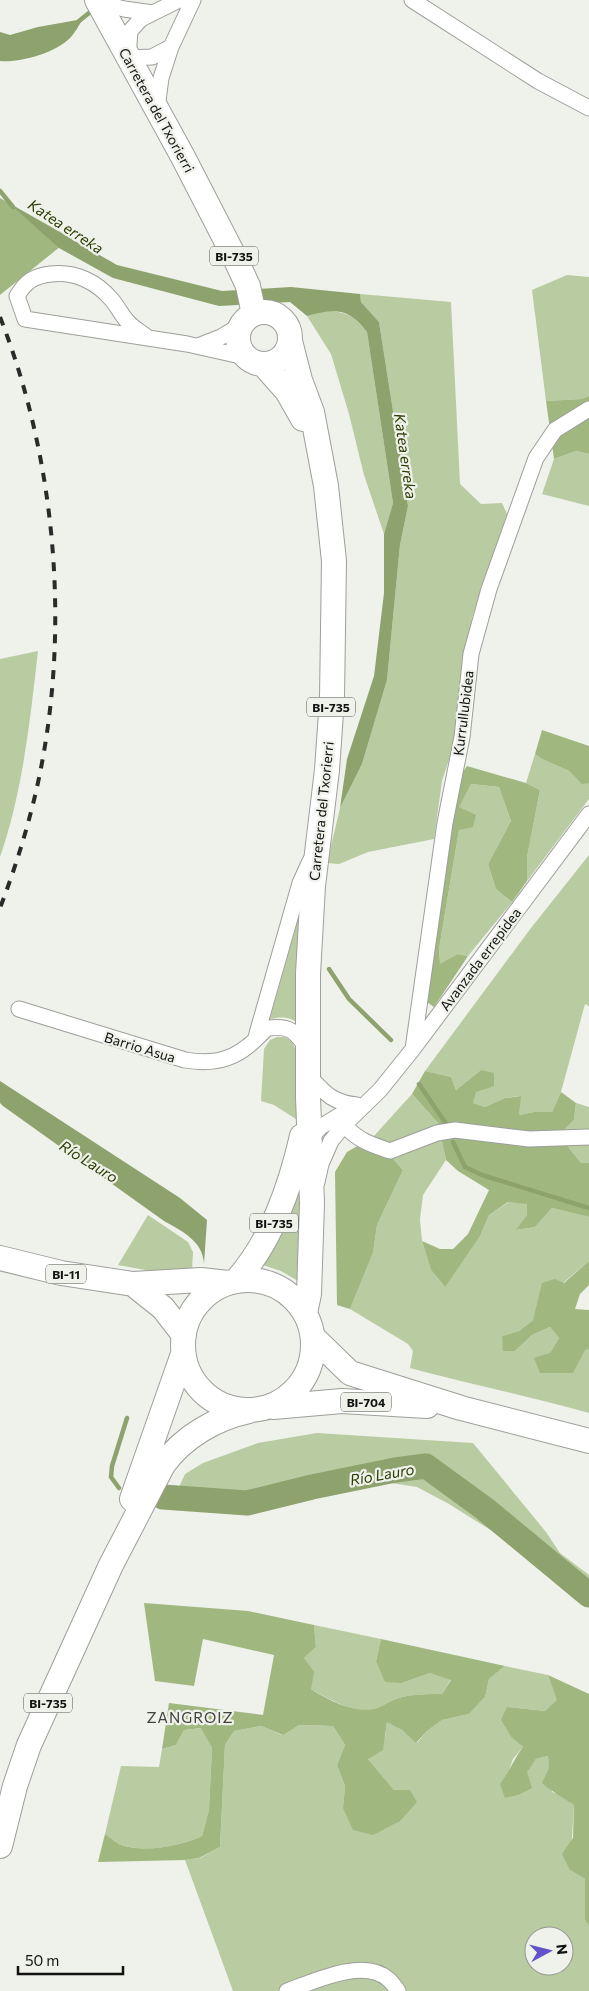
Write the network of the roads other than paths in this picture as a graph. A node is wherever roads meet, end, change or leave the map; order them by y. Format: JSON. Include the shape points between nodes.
{"nodes":[{"id":1,"x":179,"y":0,"type":"edge"},
{"id":2,"x":193,"y":0,"type":"edge"},
{"id":3,"x":412,"y":0,"type":"edge"},
{"id":4,"x":97,"y":1,"type":"edge"},
{"id":5,"x":153,"y":14,"type":"junction"},
{"id":6,"x":170,"y":47,"type":"junction"},
{"id":7,"x":128,"y":58,"type":"junction"},
{"id":8,"x":589,"y":108,"type":"edge"},
{"id":9,"x":156,"y":109,"type":"junction"},
{"id":10,"x":210,"y":210,"type":"junction"},
{"id":11,"x":280,"y":317,"type":"junction"},
{"id":12,"x":248,"y":319,"type":"junction"},
{"id":13,"x":147,"y":337,"type":"junction"},
{"id":14,"x":290,"y":341,"type":"junction"},
{"id":15,"x":198,"y":346,"type":"junction"},
{"id":16,"x":254,"y":360,"type":"junction"},
{"id":17,"x":589,"y":409,"type":"edge"},
{"id":18,"x":320,"y":458,"type":"junction"},
{"id":19,"x":589,"y":814,"type":"edge"},
{"id":20,"x":318,"y":842,"type":"junction"},
{"id":21,"x":19,"y":1009,"type":"dead end"},
{"id":22,"x":256,"y":1037,"type":"junction"},
{"id":23,"x":413,"y":1049,"type":"junction"},
{"id":24,"x":309,"y":1050,"type":"junction"},
{"id":25,"x":309,"y":1086,"type":"junction"},
{"id":26,"x":362,"y":1103,"type":"junction"},
{"id":27,"x":344,"y":1125,"type":"junction"},
{"id":28,"x":589,"y":1137,"type":"edge"},
{"id":29,"x":310,"y":1138,"type":"junction"},
{"id":30,"x":297,"y":1157,"type":"junction"},
{"id":31,"x":312,"y":1203,"type":"junction"},
{"id":32,"x":0,"y":1258,"type":"edge"},
{"id":33,"x":232,"y":1282,"type":"junction"},
{"id":34,"x":133,"y":1284,"type":"junction"},
{"id":35,"x":305,"y":1313,"type":"junction"},
{"id":36,"x":313,"y":1337,"type":"junction"},
{"id":37,"x":184,"y":1344,"type":"junction"},
{"id":38,"x":461,"y":1408,"type":"junction"},
{"id":39,"x":260,"y":1409,"type":"junction"},
{"id":40,"x":589,"y":1441,"type":"edge"},
{"id":41,"x":111,"y":1565,"type":"junction"},
{"id":42,"x":0,"y":1846,"type":"edge"},
{"id":43,"x":287,"y":1991,"type":"edge"},
{"id":44,"x":398,"y":1991,"type":"edge"}],
"edges":[{"from":1,"to":5,"type":"street"},
{"from":2,"to":6,"type":"street"},
{"from":3,"to":8,"type":"street","via":[[538,81]]},
{"from":4,"to":5,"type":"street"},
{"from":4,"to":7,"type":"main road","name":"Carretera del Txorierri","number":"BI-735"},
{"from":5,"to":7,"type":"street","via":[[140,19],[130,31]]},
{"from":6,"to":7,"type":"street","via":[[152,57]]},
{"from":6,"to":9,"type":"street"},
{"from":7,"to":9,"type":"main road","name":"Carretera del Txorierri","number":"BI-735"},
{"from":9,"to":10,"type":"main road","name":"Carretera del Txorierri","number":"BI-735"},
{"from":10,"to":11,"type":"main road","name":"Carretera del Txorierri","number":"BI-735"},
{"from":10,"to":12,"type":"main road","name":"Carretera del Txorierri","number":"BI-735","via":[[248,286]]},
{"from":11,"to":12,"type":"main road","via":[[263,312]]},
{"from":11,"to":14,"type":"main road","via":[[286,324]]},
{"from":12,"to":15,"type":"street","via":[[221,337]]},
{"from":12,"to":16,"type":"main road","via":[[238,338],[241,351]]},
{"from":13,"to":13,"type":"street","via":[[128,322],[98,286],[79,276],[63,272],[42,275],[25,283],[17,296],[25,318]]},
{"from":13,"to":15,"type":"street"},
{"from":14,"to":16,"type":"main road","via":[[278,360]]},
{"from":14,"to":18,"type":"main road","name":"Carretera del Txorierri","number":"BI-735","via":[[312,412]]},
{"from":15,"to":16,"type":"street"},
{"from":16,"to":18,"type":"main road","name":"Carretera del Txorierri","number":"BI-735","via":[[287,391]]},
{"from":17,"to":23,"type":"street","name":"Kurrullubidea","via":[[555,430],[536,458],[489,589],[471,654],[462,736],[445,823]]},
{"from":18,"to":20,"type":"main road","name":"Carretera del Txorierri","number":"BI-735","via":[[334,561],[334,622],[327,770]]},
{"from":19,"to":23,"type":"street","name":"Avanzada errepidea"},
{"from":20,"to":22,"type":"street","via":[[300,883]]},
{"from":20,"to":24,"type":"main road","name":"Carretera del Txorierri","number":"BI-735","via":[[308,974]]},
{"from":21,"to":22,"type":"street","name":"Barrio Asua","via":[[203,1064],[238,1054]]},
{"from":22,"to":24,"type":"street","name":"Barrio Asua","via":[[268,1028],[288,1028]]},
{"from":23,"to":26,"type":"street","name":"Avanzada errepidea","via":[[380,1090]]},
{"from":24,"to":25,"type":"main road","name":"Carretera del Txorierri","number":"BI-735"},
{"from":25,"to":26,"type":"street","via":[[342,1103]]},
{"from":25,"to":29,"type":"main road","number":"BI-735"},
{"from":25,"to":30,"type":"main road","number":"BI-735"},
{"from":26,"to":27,"type":"street"},
{"from":26,"to":29,"type":"street","via":[[322,1126]]},
{"from":27,"to":28,"type":"street","via":[[356,1137],[390,1151],[437,1133],[455,1130],[529,1138]]},
{"from":27,"to":31,"type":"street","via":[[331,1141],[321,1164]]},
{"from":29,"to":30,"type":"street"},
{"from":29,"to":31,"type":"main road","number":"BI-735"},
{"from":30,"to":33,"type":"main road","number":"BI-735","via":[[274,1223],[250,1266]]},
{"from":31,"to":35,"type":"main road","number":"BI-735","via":[[309,1294]]},
{"from":32,"to":34,"type":"main road","number":"BI-11","via":[[61,1273]]},
{"from":33,"to":34,"type":"main road","number":"BI-11","via":[[202,1280]]},
{"from":33,"to":35,"type":"main road","number":"BI-735","via":[[257,1280],[276,1286],[293,1297]]},
{"from":33,"to":37,"type":"main road","number":"BI-735","via":[[212,1291],[199,1303],[189,1318]]},
{"from":34,"to":37,"type":"main road","via":[[162,1308]]},
{"from":35,"to":36,"type":"main road","number":"BI-735"},
{"from":36,"to":38,"type":"main road","number":"BI-704","via":[[350,1373]]},
{"from":36,"to":39,"type":"main road","number":"BI-735","via":[[313,1355],[300,1386],[287,1399]]},
{"from":37,"to":39,"type":"main road","via":[[188,1372],[213,1401],[230,1409]]},
{"from":37,"to":41,"type":"main road","number":"BI-735","via":[[115,1542]]},
{"from":38,"to":39,"type":"main road","number":"BI-704","via":[[342,1401]]},
{"from":38,"to":40,"type":"main road","number":"BI-704"},
{"from":39,"to":41,"type":"main road","number":"BI-735","via":[[229,1416],[186,1440],[172,1452]]},
{"from":41,"to":42,"type":"main road","number":"BI-735","via":[[29,1745]]},
{"from":43,"to":44,"type":"street","via":[[343,1971],[368,1970],[388,1978]]}]}
